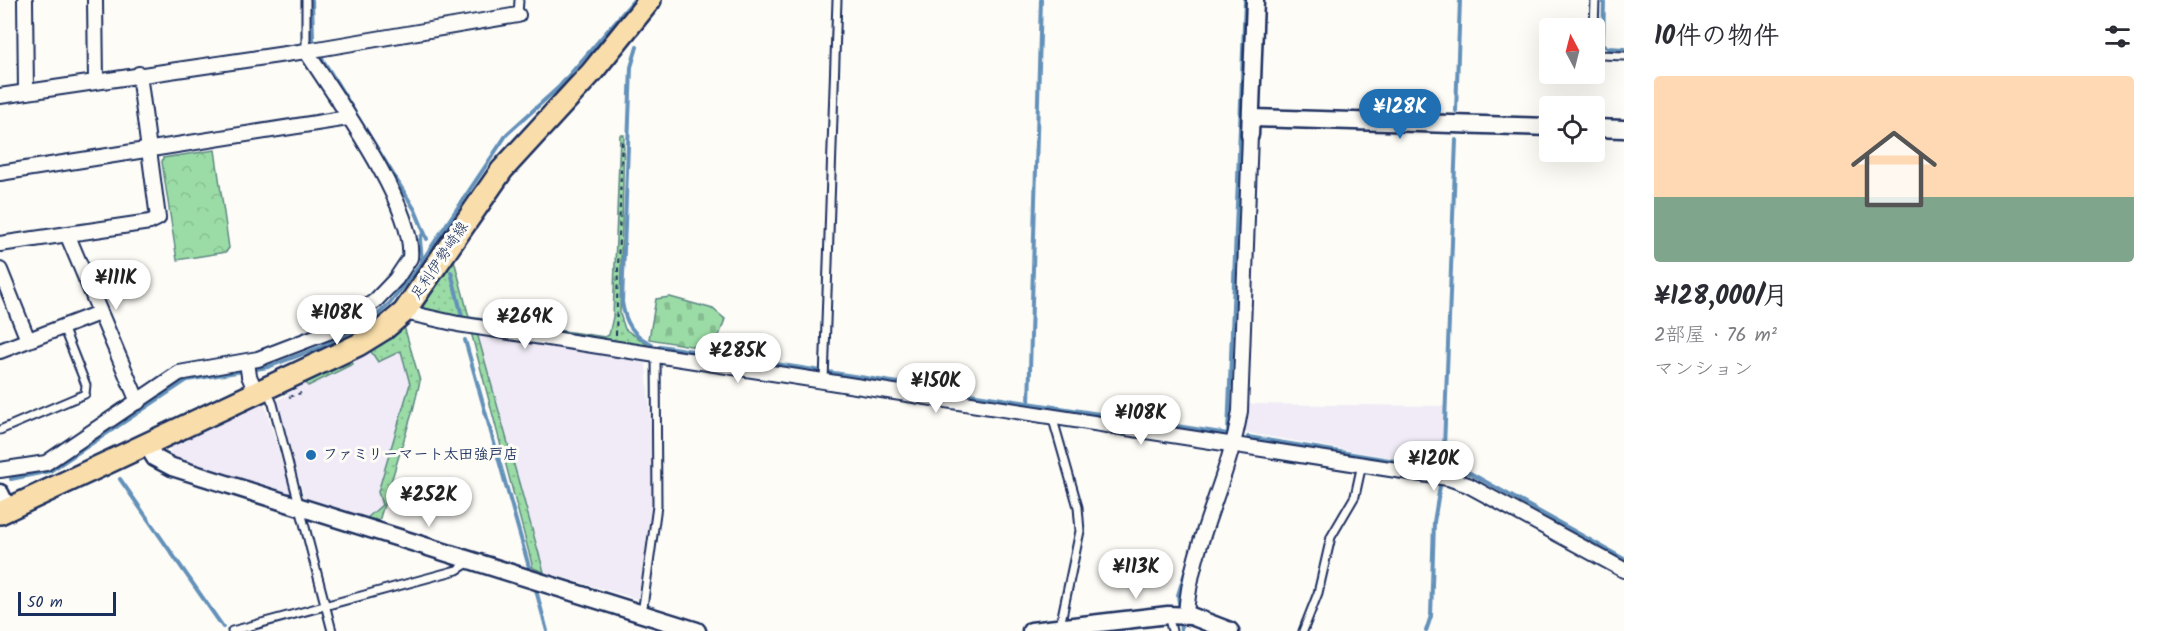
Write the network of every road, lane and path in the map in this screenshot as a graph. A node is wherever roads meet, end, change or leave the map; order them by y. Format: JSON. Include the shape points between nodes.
{"nodes":[{"id":1,"x":25,"y":0,"type":"edge"},
{"id":2,"x":95,"y":0,"type":"edge"},
{"id":3,"x":306,"y":0,"type":"edge"},
{"id":4,"x":519,"y":0,"type":"edge"},
{"id":5,"x":650,"y":0,"type":"edge"},
{"id":6,"x":837,"y":0,"type":"edge"},
{"id":7,"x":1255,"y":0,"type":"edge"},
{"id":8,"x":1595,"y":0,"type":"edge"},
{"id":9,"x":518,"y":15,"type":"joint"},
{"id":10,"x":1594,"y":18,"type":"edge"},
{"id":11,"x":306,"y":51,"type":"junction"},
{"id":12,"x":1605,"y":55,"type":"edge"},
{"id":13,"x":1624,"y":56,"type":"edge"},
{"id":14,"x":139,"y":74,"type":"junction"},
{"id":15,"x":96,"y":81,"type":"junction"},
{"id":16,"x":26,"y":92,"type":"junction"},
{"id":17,"x":0,"y":96,"type":"edge"},
{"id":18,"x":348,"y":118,"type":"junction"},
{"id":19,"x":1252,"y":118,"type":"junction"},
{"id":20,"x":1539,"y":127,"type":"edge"},
{"id":21,"x":1605,"y":128,"type":"edge"},
{"id":22,"x":1624,"y":129,"type":"edge"},
{"id":23,"x":1250,"y":135,"type":"joint"},
{"id":24,"x":622,"y":137,"type":"dead end"},
{"id":25,"x":151,"y":151,"type":"junction"},
{"id":26,"x":0,"y":173,"type":"edge"},
{"id":27,"x":67,"y":234,"type":"junction"},
{"id":28,"x":0,"y":244,"type":"edge"},
{"id":29,"x":0,"y":270,"type":"edge"},
{"id":30,"x":404,"y":312,"type":"junction"},
{"id":31,"x":99,"y":313,"type":"junction"},
{"id":32,"x":63,"y":327,"type":"junction"},
{"id":33,"x":28,"y":340,"type":"junction"},
{"id":34,"x":615,"y":349,"type":"junction"},
{"id":35,"x":0,"y":351,"type":"edge"},
{"id":36,"x":656,"y":356,"type":"junction"},
{"id":37,"x":253,"y":377,"type":"junction"},
{"id":38,"x":824,"y":381,"type":"junction"},
{"id":39,"x":138,"y":402,"type":"junction"},
{"id":40,"x":1052,"y":416,"type":"junction"},
{"id":41,"x":0,"y":430,"type":"edge"},
{"id":42,"x":147,"y":444,"type":"junction"},
{"id":43,"x":1234,"y":444,"type":"junction"},
{"id":44,"x":1362,"y":464,"type":"junction"},
{"id":45,"x":0,"y":470,"type":"edge"},
{"id":46,"x":3,"y":505,"type":"edge"},
{"id":47,"x":301,"y":508,"type":"junction"},
{"id":48,"x":473,"y":560,"type":"junction"},
{"id":49,"x":1624,"y":570,"type":"edge"},
{"id":50,"x":326,"y":606,"type":"junction"},
{"id":51,"x":642,"y":614,"type":"junction"},
{"id":52,"x":1186,"y":615,"type":"junction"},
{"id":53,"x":1170,"y":623,"type":"edge"},
{"id":54,"x":1060,"y":626,"type":"junction"},
{"id":55,"x":232,"y":631,"type":"edge"},
{"id":56,"x":332,"y":631,"type":"edge"},
{"id":57,"x":697,"y":631,"type":"edge"},
{"id":58,"x":1031,"y":631,"type":"edge"},
{"id":59,"x":1230,"y":631,"type":"edge"},
{"id":60,"x":1303,"y":631,"type":"edge"}],
"edges":[{"from":1,"to":16,"type":"street"},
{"from":2,"to":15,"type":"street"},
{"from":3,"to":11,"type":"lane"},
{"from":4,"to":9,"type":"lane"},
{"from":5,"to":30,"type":"main road","name":"足利伊勢崎線","via":[[592,72],[502,170]]},
{"from":6,"to":38,"type":"lane"},
{"from":7,"to":19,"type":"street"},
{"from":8,"to":10,"type":"lane"},
{"from":9,"to":11,"type":"street"},
{"from":11,"to":14,"type":"street"},
{"from":11,"to":18,"type":"street"},
{"from":12,"to":13,"type":"lane"},
{"from":14,"to":15,"type":"street"},
{"from":14,"to":25,"type":"street"},
{"from":15,"to":16,"type":"street"},
{"from":16,"to":17,"type":"street"},
{"from":18,"to":25,"type":"street"},
{"from":18,"to":37,"type":"street","via":[[403,216],[410,258],[383,293],[349,322]]},
{"from":19,"to":20,"type":"street"},
{"from":19,"to":23,"type":"street"},
{"from":21,"to":22,"type":"street"},
{"from":23,"to":43,"type":"street","via":[[1240,411]]},
{"from":24,"to":34,"type":"path"},
{"from":25,"to":26,"type":"street"},
{"from":25,"to":27,"type":"street","via":[[158,218]]},
{"from":27,"to":28,"type":"street"},
{"from":27,"to":31,"type":"street"},
{"from":29,"to":33,"type":"street"},
{"from":30,"to":34,"type":"street"},
{"from":30,"to":37,"type":"main road","name":"足利伊勢崎線","via":[[369,339]]},
{"from":31,"to":32,"type":"street"},
{"from":31,"to":39,"type":"street"},
{"from":32,"to":33,"type":"street"},
{"from":32,"to":41,"type":"lane","via":[[86,385],[85,394]]},
{"from":33,"to":35,"type":"street"},
{"from":34,"to":36,"type":"street"},
{"from":36,"to":38,"type":"street"},
{"from":36,"to":51,"type":"lane","via":[[657,506]]},
{"from":37,"to":39,"type":"street","via":[[185,371]]},
{"from":37,"to":42,"type":"main road","name":"足利伊勢崎線"},
{"from":37,"to":47,"type":"lane","via":[[273,404]]},
{"from":38,"to":40,"type":"street"},
{"from":39,"to":45,"type":"street","via":[[46,463]]},
{"from":40,"to":43,"type":"street"},
{"from":40,"to":54,"type":"lane","via":[[1078,507],[1080,531]]},
{"from":42,"to":46,"type":"main road","name":"足利伊勢崎線"},
{"from":42,"to":47,"type":"street","via":[[154,458],[172,467]]},
{"from":43,"to":44,"type":"street"},
{"from":43,"to":52,"type":"street","via":[[1188,584]]},
{"from":44,"to":49,"type":"street","via":[[1468,485]]},
{"from":44,"to":60,"type":"lane","via":[[1355,496],[1331,537],[1318,593]]},
{"from":47,"to":48,"type":"street"},
{"from":47,"to":50,"type":"lane"},
{"from":48,"to":50,"type":"lane","via":[[457,570]]},
{"from":48,"to":51,"type":"street"},
{"from":50,"to":55,"type":"lane"},
{"from":50,"to":56,"type":"lane"},
{"from":51,"to":57,"type":"street"},
{"from":52,"to":53,"type":"street"},
{"from":52,"to":59,"type":"street"},
{"from":53,"to":54,"type":"street"},
{"from":54,"to":58,"type":"street"}]}
